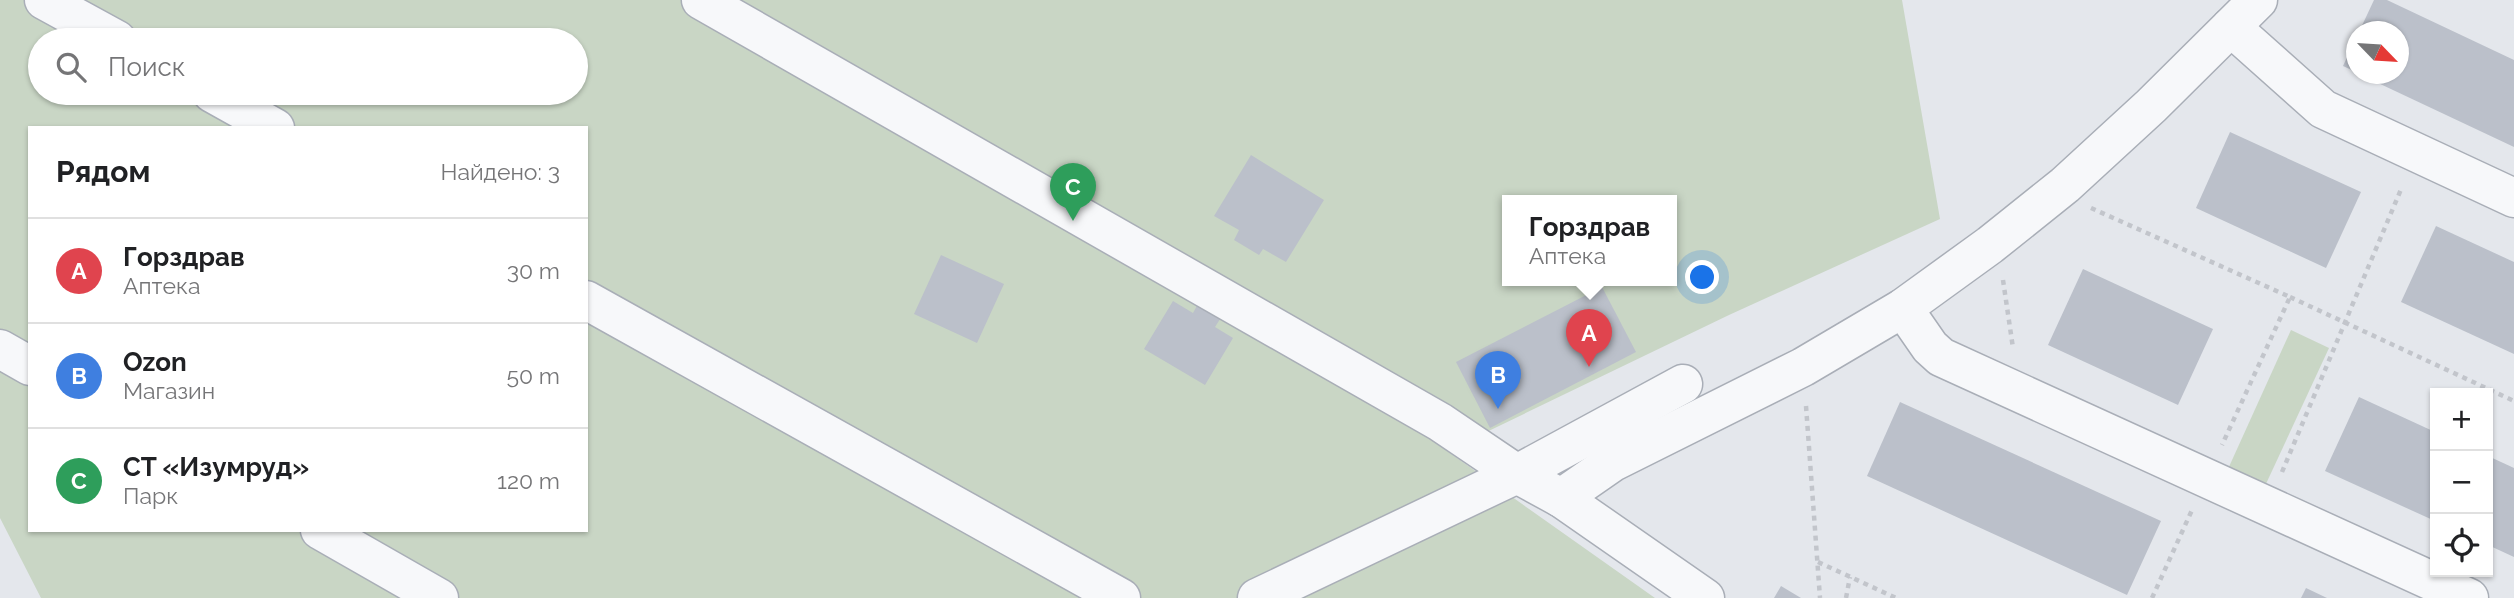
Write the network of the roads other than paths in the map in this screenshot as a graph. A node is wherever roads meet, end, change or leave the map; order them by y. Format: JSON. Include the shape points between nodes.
{"nodes":[{"id":1,"x":44,"y":0,"type":"edge"},
{"id":2,"x":701,"y":0,"type":"edge"},
{"id":3,"x":2258,"y":0,"type":"edge"},
{"id":4,"x":2231,"y":27,"type":"junction"},
{"id":5,"x":95,"y":28,"type":"edge"},
{"id":6,"x":234,"y":105,"type":"edge"},
{"id":7,"x":271,"y":126,"type":"edge"},
{"id":8,"x":2514,"y":198,"type":"edge"},
{"id":9,"x":588,"y":301,"type":"edge"},
{"id":10,"x":1903,"y":309,"type":"junction"},
{"id":11,"x":0,"y":349,"type":"edge"},
{"id":12,"x":28,"y":365,"type":"edge"},
{"id":13,"x":1683,"y":384,"type":"dead end"},
{"id":14,"x":1517,"y":474,"type":"junction"},
{"id":15,"x":1561,"y":498,"type":"junction"},
{"id":16,"x":324,"y":532,"type":"edge"},
{"id":17,"x":439,"y":598,"type":"edge"},
{"id":18,"x":1121,"y":598,"type":"edge"},
{"id":19,"x":1257,"y":598,"type":"edge"},
{"id":20,"x":1705,"y":598,"type":"edge"},
{"id":21,"x":2469,"y":598,"type":"edge"}],
"edges":[{"from":1,"to":5,"type":"lane"},
{"from":2,"to":14,"type":"lane","via":[[1440,422]]},
{"from":3,"to":4,"type":"lane"},
{"from":4,"to":8,"type":"lane","via":[[2323,109]]},
{"from":4,"to":10,"type":"lane","via":[[2065,185]]},
{"from":6,"to":7,"type":"lane"},
{"from":9,"to":18,"type":"lane"},
{"from":10,"to":15,"type":"lane","via":[[1803,367],[1613,462]]},
{"from":10,"to":21,"type":"lane","via":[[1934,352]]},
{"from":11,"to":12,"type":"lane"},
{"from":13,"to":14,"type":"lane"},
{"from":14,"to":15,"type":"lane"},
{"from":14,"to":19,"type":"lane"},
{"from":15,"to":20,"type":"lane"},
{"from":16,"to":17,"type":"lane"}]}
